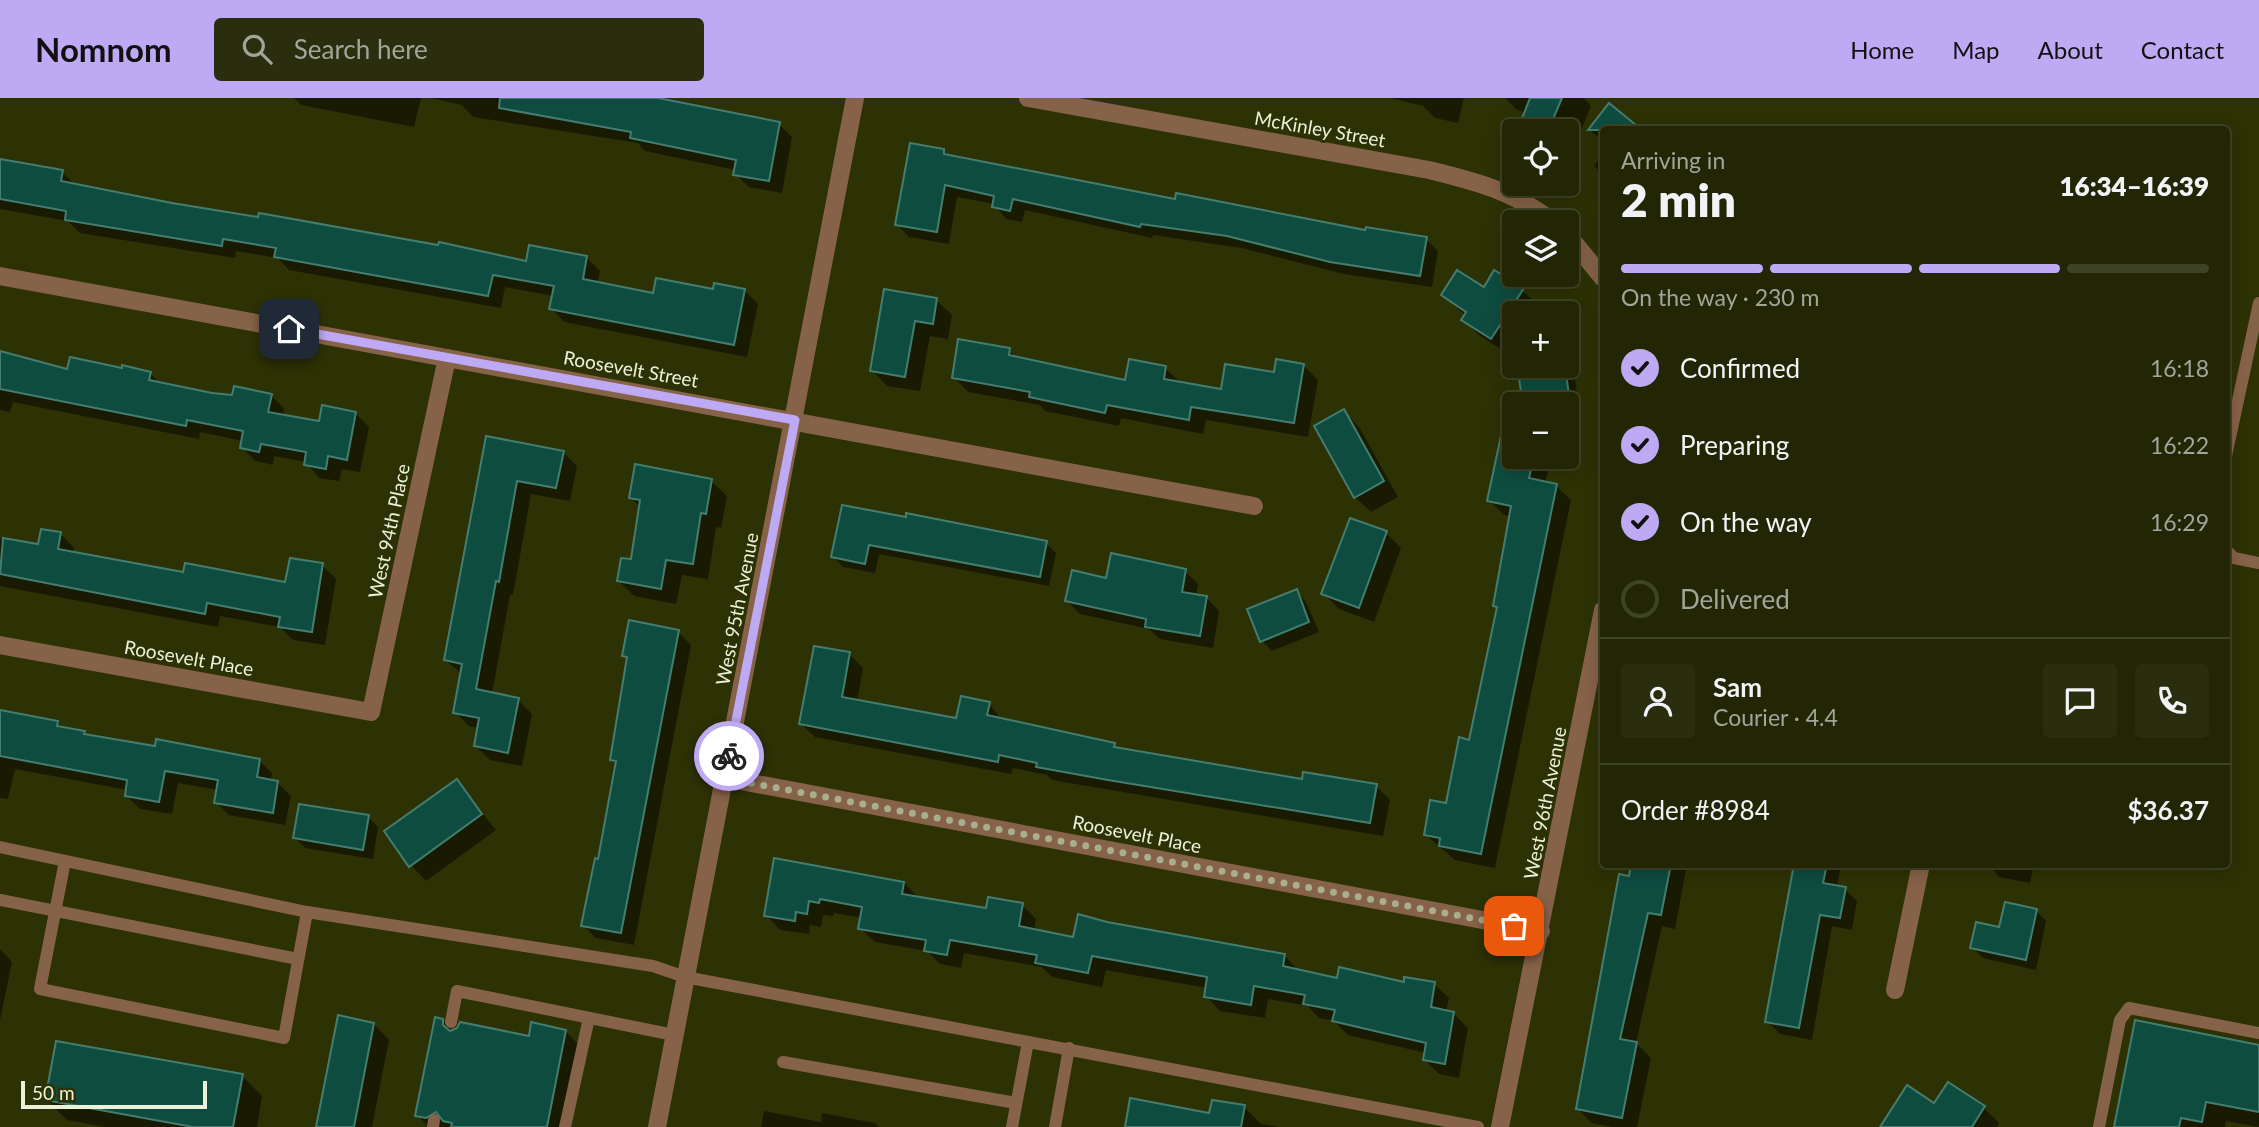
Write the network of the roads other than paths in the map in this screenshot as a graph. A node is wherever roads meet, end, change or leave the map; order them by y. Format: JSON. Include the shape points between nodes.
{"nodes":[{"id":1,"x":855,"y":98,"type":"edge"},
{"id":2,"x":1028,"y":98,"type":"edge"},
{"id":3,"x":1537,"y":210,"type":"edge"},
{"id":4,"x":1579,"y":249,"type":"edge"},
{"id":5,"x":1600,"y":274,"type":"edge"},
{"id":6,"x":0,"y":276,"type":"edge"},
{"id":7,"x":2259,"y":303,"type":"edge"},
{"id":8,"x":447,"y":358,"type":"junction"},
{"id":9,"x":795,"y":420,"type":"junction"},
{"id":10,"x":2230,"y":437,"type":"edge"},
{"id":11,"x":1255,"y":506,"type":"dead end"},
{"id":12,"x":2230,"y":554,"type":"edge"},
{"id":13,"x":2259,"y":563,"type":"edge"},
{"id":14,"x":1600,"y":643,"type":"edge"},
{"id":15,"x":0,"y":645,"type":"edge"},
{"id":16,"x":1598,"y":665,"type":"edge"},
{"id":17,"x":372,"y":712,"type":"joint"},
{"id":18,"x":724,"y":778,"type":"junction"},
{"id":19,"x":0,"y":847,"type":"edge"},
{"id":20,"x":65,"y":861,"type":"junction"},
{"id":21,"x":1920,"y":868,"type":"edge"},
{"id":22,"x":0,"y":900,"type":"edge"},
{"id":23,"x":55,"y":910,"type":"junction"},
{"id":24,"x":307,"y":912,"type":"junction"},
{"id":25,"x":1541,"y":931,"type":"junction"},
{"id":26,"x":298,"y":958,"type":"junction"},
{"id":27,"x":685,"y":977,"type":"junction"},
{"id":28,"x":1895,"y":990,"type":"dead end"},
{"id":29,"x":589,"y":1018,"type":"junction"},
{"id":30,"x":451,"y":1022,"type":"dead end"},
{"id":31,"x":2259,"y":1033,"type":"edge"},
{"id":32,"x":674,"y":1035,"type":"junction"},
{"id":33,"x":1028,"y":1041,"type":"junction"},
{"id":34,"x":1069,"y":1048,"type":"junction"},
{"id":35,"x":782,"y":1062,"type":"dead end"},
{"id":36,"x":1016,"y":1104,"type":"junction"},
{"id":37,"x":1396,"y":1120,"type":"edge"},
{"id":38,"x":565,"y":1127,"type":"edge"},
{"id":39,"x":657,"y":1127,"type":"edge"},
{"id":40,"x":1012,"y":1127,"type":"edge"},
{"id":41,"x":1055,"y":1127,"type":"edge"},
{"id":42,"x":1478,"y":1127,"type":"edge"},
{"id":43,"x":1500,"y":1127,"type":"edge"},
{"id":44,"x":2099,"y":1127,"type":"edge"}],
"edges":[{"from":1,"to":9,"type":"street","name":"West 95th Avenue"},
{"from":2,"to":3,"type":"street","name":"McKinley Street","via":[[1429,170],[1492,185]]},
{"from":4,"to":5,"type":"street"},
{"from":6,"to":8,"type":"street","name":"Roosevelt Street"},
{"from":7,"to":10,"type":"lane"},
{"from":8,"to":9,"type":"street","name":"Roosevelt Street"},
{"from":8,"to":17,"type":"street","name":"West 94th Place"},
{"from":9,"to":11,"type":"street","name":"Roosevelt Street"},
{"from":9,"to":18,"type":"street","name":"West 95th Avenue"},
{"from":12,"to":13,"type":"lane"},
{"from":14,"to":16,"type":"street","name":"West 96th Avenue"},
{"from":15,"to":17,"type":"street","name":"Roosevelt Place"},
{"from":16,"to":25,"type":"street","name":"West 96th Avenue"},
{"from":18,"to":25,"type":"street","name":"Roosevelt Place"},
{"from":18,"to":27,"type":"street","name":"West 95th Avenue"},
{"from":19,"to":20,"type":"lane"},
{"from":20,"to":23,"type":"lane"},
{"from":20,"to":24,"type":"lane"},
{"from":21,"to":28,"type":"street"},
{"from":22,"to":23,"type":"lane"},
{"from":23,"to":26,"type":"lane"},
{"from":23,"to":26,"type":"lane","via":[[40,989],[284,1038]]},
{"from":24,"to":26,"type":"lane"},
{"from":24,"to":27,"type":"lane","via":[[653,966]]},
{"from":25,"to":43,"type":"street","name":"West 96th Avenue"},
{"from":27,"to":32,"type":"street","name":"West 95th Avenue"},
{"from":27,"to":33,"type":"lane"},
{"from":29,"to":30,"type":"lane","via":[[457,991]]},
{"from":29,"to":32,"type":"lane"},
{"from":29,"to":38,"type":"lane"},
{"from":31,"to":44,"type":"lane","via":[[2129,1008],[2120,1020]]},
{"from":32,"to":39,"type":"street","name":"West 95th Avenue"},
{"from":33,"to":34,"type":"lane"},
{"from":33,"to":36,"type":"lane"},
{"from":34,"to":37,"type":"lane"},
{"from":34,"to":41,"type":"lane"},
{"from":35,"to":36,"type":"lane"},
{"from":36,"to":40,"type":"lane"},
{"from":37,"to":42,"type":"lane"}]}
